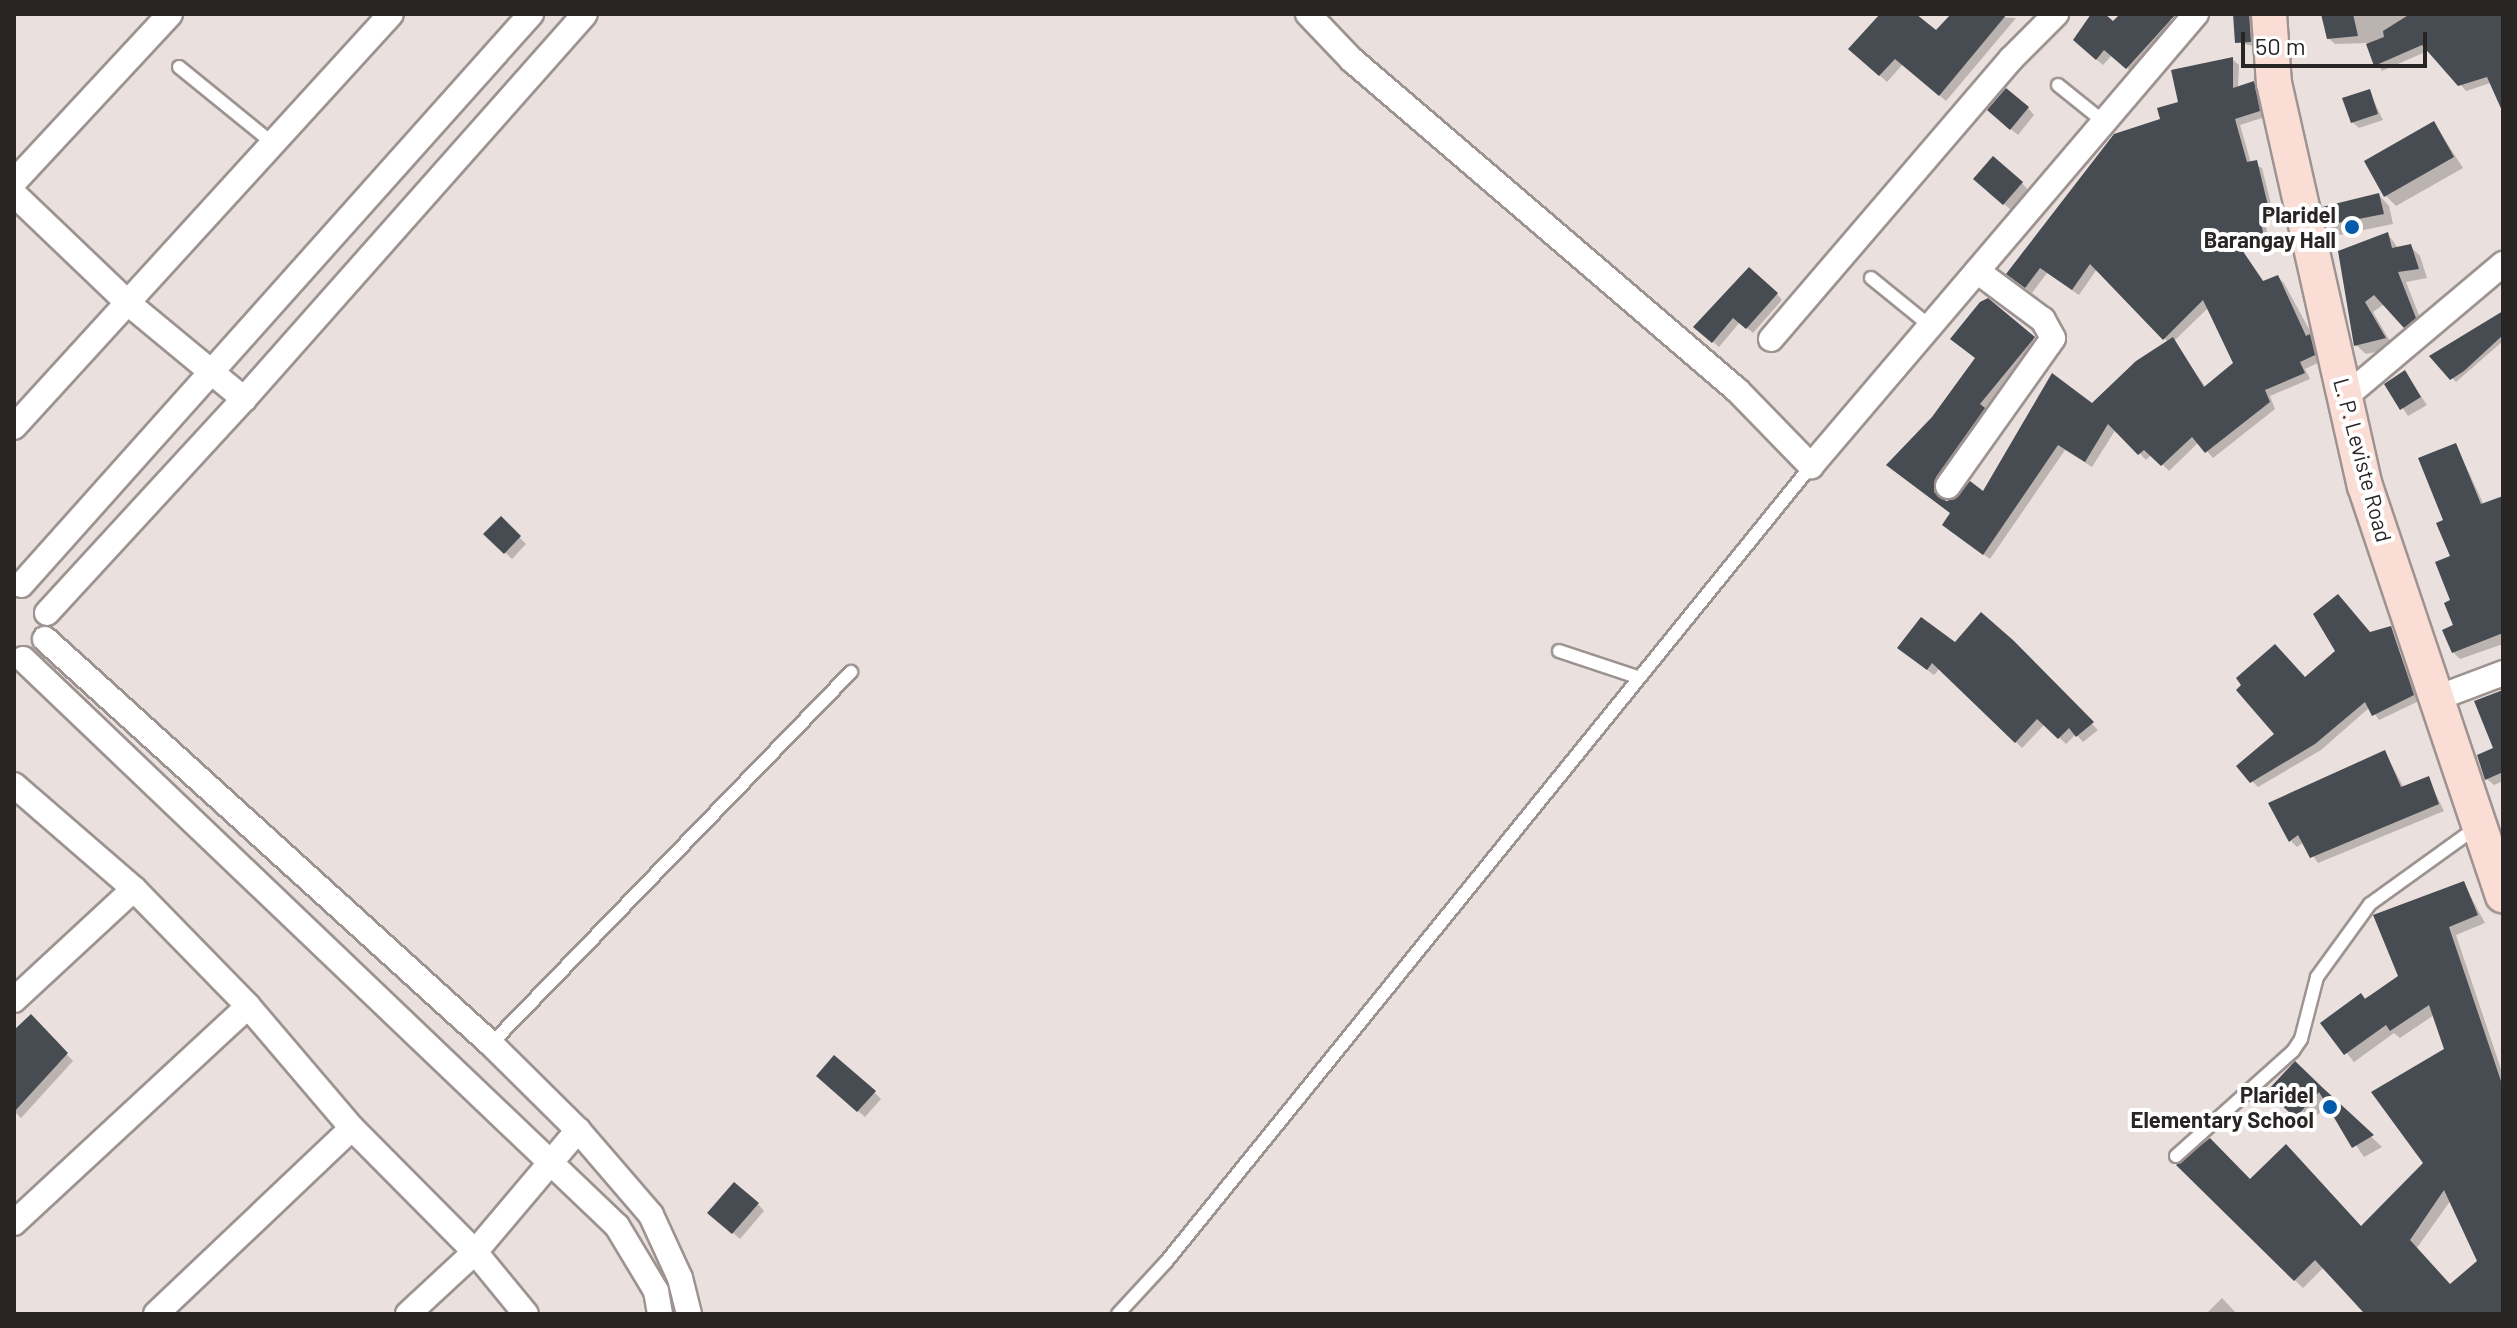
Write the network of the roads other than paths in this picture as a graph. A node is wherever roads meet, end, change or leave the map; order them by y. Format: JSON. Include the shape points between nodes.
{"nodes":[{"id":1,"x":170,"y":14,"type":"edge"},
{"id":2,"x":391,"y":14,"type":"edge"},
{"id":3,"x":531,"y":14,"type":"edge"},
{"id":4,"x":585,"y":14,"type":"edge"},
{"id":5,"x":1308,"y":14,"type":"edge"},
{"id":6,"x":2056,"y":14,"type":"edge"},
{"id":7,"x":2196,"y":14,"type":"edge"},
{"id":8,"x":2269,"y":14,"type":"edge"},
{"id":9,"x":179,"y":67,"type":"dead end"},
{"id":10,"x":2058,"y":85,"type":"dead end"},
{"id":11,"x":2104,"y":122,"type":"junction"},
{"id":12,"x":270,"y":141,"type":"junction"},
{"id":13,"x":14,"y":182,"type":"edge"},
{"id":14,"x":14,"y":194,"type":"edge"},
{"id":15,"x":2503,"y":264,"type":"edge"},
{"id":16,"x":1977,"y":271,"type":"junction"},
{"id":17,"x":1871,"y":278,"type":"dead end"},
{"id":18,"x":128,"y":303,"type":"junction"},
{"id":19,"x":1930,"y":326,"type":"junction"},
{"id":20,"x":1771,"y":339,"type":"dead end"},
{"id":21,"x":209,"y":372,"type":"junction"},
{"id":22,"x":2345,"y":397,"type":"junction"},
{"id":23,"x":244,"y":399,"type":"junction"},
{"id":24,"x":14,"y":427,"type":"edge"},
{"id":25,"x":1811,"y":466,"type":"junction"},
{"id":26,"x":1948,"y":486,"type":"dead end"},
{"id":27,"x":17,"y":585,"type":"edge"},
{"id":28,"x":47,"y":613,"type":"junction"},
{"id":29,"x":45,"y":639,"type":"junction"},
{"id":30,"x":1559,"y":651,"type":"dead end"},
{"id":31,"x":19,"y":660,"type":"edge"},
{"id":32,"x":851,"y":672,"type":"dead end"},
{"id":33,"x":2503,"y":673,"type":"edge"},
{"id":34,"x":1637,"y":677,"type":"junction"},
{"id":35,"x":2437,"y":698,"type":"junction"},
{"id":36,"x":14,"y":785,"type":"edge"},
{"id":37,"x":2479,"y":825,"type":"junction"},
{"id":38,"x":134,"y":889,"type":"junction"},
{"id":39,"x":2503,"y":895,"type":"edge"},
{"id":40,"x":14,"y":1000,"type":"edge"},
{"id":41,"x":248,"y":1006,"type":"junction"},
{"id":42,"x":491,"y":1044,"type":"junction"},
{"id":43,"x":352,"y":1128,"type":"junction"},
{"id":44,"x":578,"y":1130,"type":"junction"},
{"id":45,"x":2176,"y":1156,"type":"dead end"},
{"id":46,"x":554,"y":1161,"type":"junction"},
{"id":47,"x":14,"y":1223,"type":"edge"},
{"id":48,"x":475,"y":1252,"type":"junction"},
{"id":49,"x":156,"y":1314,"type":"edge"},
{"id":50,"x":408,"y":1314,"type":"edge"},
{"id":51,"x":526,"y":1314,"type":"edge"},
{"id":52,"x":660,"y":1314,"type":"edge"},
{"id":53,"x":689,"y":1314,"type":"edge"},
{"id":54,"x":1118,"y":1314,"type":"edge"}],
"edges":[{"from":1,"to":13,"type":"street"},
{"from":2,"to":12,"type":"street"},
{"from":3,"to":21,"type":"street"},
{"from":4,"to":23,"type":"street"},
{"from":5,"to":25,"type":"street","via":[[1352,60],[1738,391]]},
{"from":6,"to":20,"type":"street","via":[[2011,59]]},
{"from":7,"to":11,"type":"street"},
{"from":8,"to":22,"type":"main road","name":"L. P. Leviste Road","via":[[2274,83]]},
{"from":9,"to":12,"type":"lane"},
{"from":10,"to":11,"type":"lane"},
{"from":11,"to":16,"type":"street"},
{"from":12,"to":18,"type":"street"},
{"from":14,"to":18,"type":"street"},
{"from":15,"to":22,"type":"street"},
{"from":16,"to":19,"type":"street"},
{"from":16,"to":26,"type":"street","via":[[2043,320],[2053,338]]},
{"from":17,"to":19,"type":"lane"},
{"from":18,"to":21,"type":"street"},
{"from":18,"to":24,"type":"street"},
{"from":19,"to":25,"type":"street"},
{"from":21,"to":23,"type":"street"},
{"from":21,"to":27,"type":"street"},
{"from":22,"to":35,"type":"main road","name":"L. P. Leviste Road","via":[[2365,486]]},
{"from":23,"to":28,"type":"street"},
{"from":25,"to":34,"type":"lane"},
{"from":27,"to":28,"type":"street","via":[[38,596]]},
{"from":28,"to":29,"type":"street"},
{"from":29,"to":31,"type":"street"},
{"from":29,"to":42,"type":"street"},
{"from":30,"to":34,"type":"lane"},
{"from":31,"to":46,"type":"street"},
{"from":32,"to":42,"type":"lane"},
{"from":33,"to":35,"type":"street"},
{"from":34,"to":54,"type":"lane","via":[[1166,1262]]},
{"from":35,"to":37,"type":"main road","name":"L. P. Leviste Road"},
{"from":36,"to":38,"type":"street"},
{"from":37,"to":39,"type":"main road","name":"L. P. Leviste Road"},
{"from":37,"to":45,"type":"lane","via":[[2370,904],[2317,977],[2293,1051]]},
{"from":38,"to":40,"type":"street"},
{"from":38,"to":41,"type":"street"},
{"from":41,"to":43,"type":"street"},
{"from":41,"to":47,"type":"street"},
{"from":42,"to":44,"type":"street"},
{"from":43,"to":48,"type":"street"},
{"from":43,"to":49,"type":"street"},
{"from":44,"to":46,"type":"street"},
{"from":44,"to":53,"type":"street","via":[[651,1215],[680,1278]]},
{"from":46,"to":48,"type":"street"},
{"from":46,"to":52,"type":"street","via":[[617,1226],[656,1291]]},
{"from":48,"to":50,"type":"street"},
{"from":48,"to":51,"type":"street"}]}
